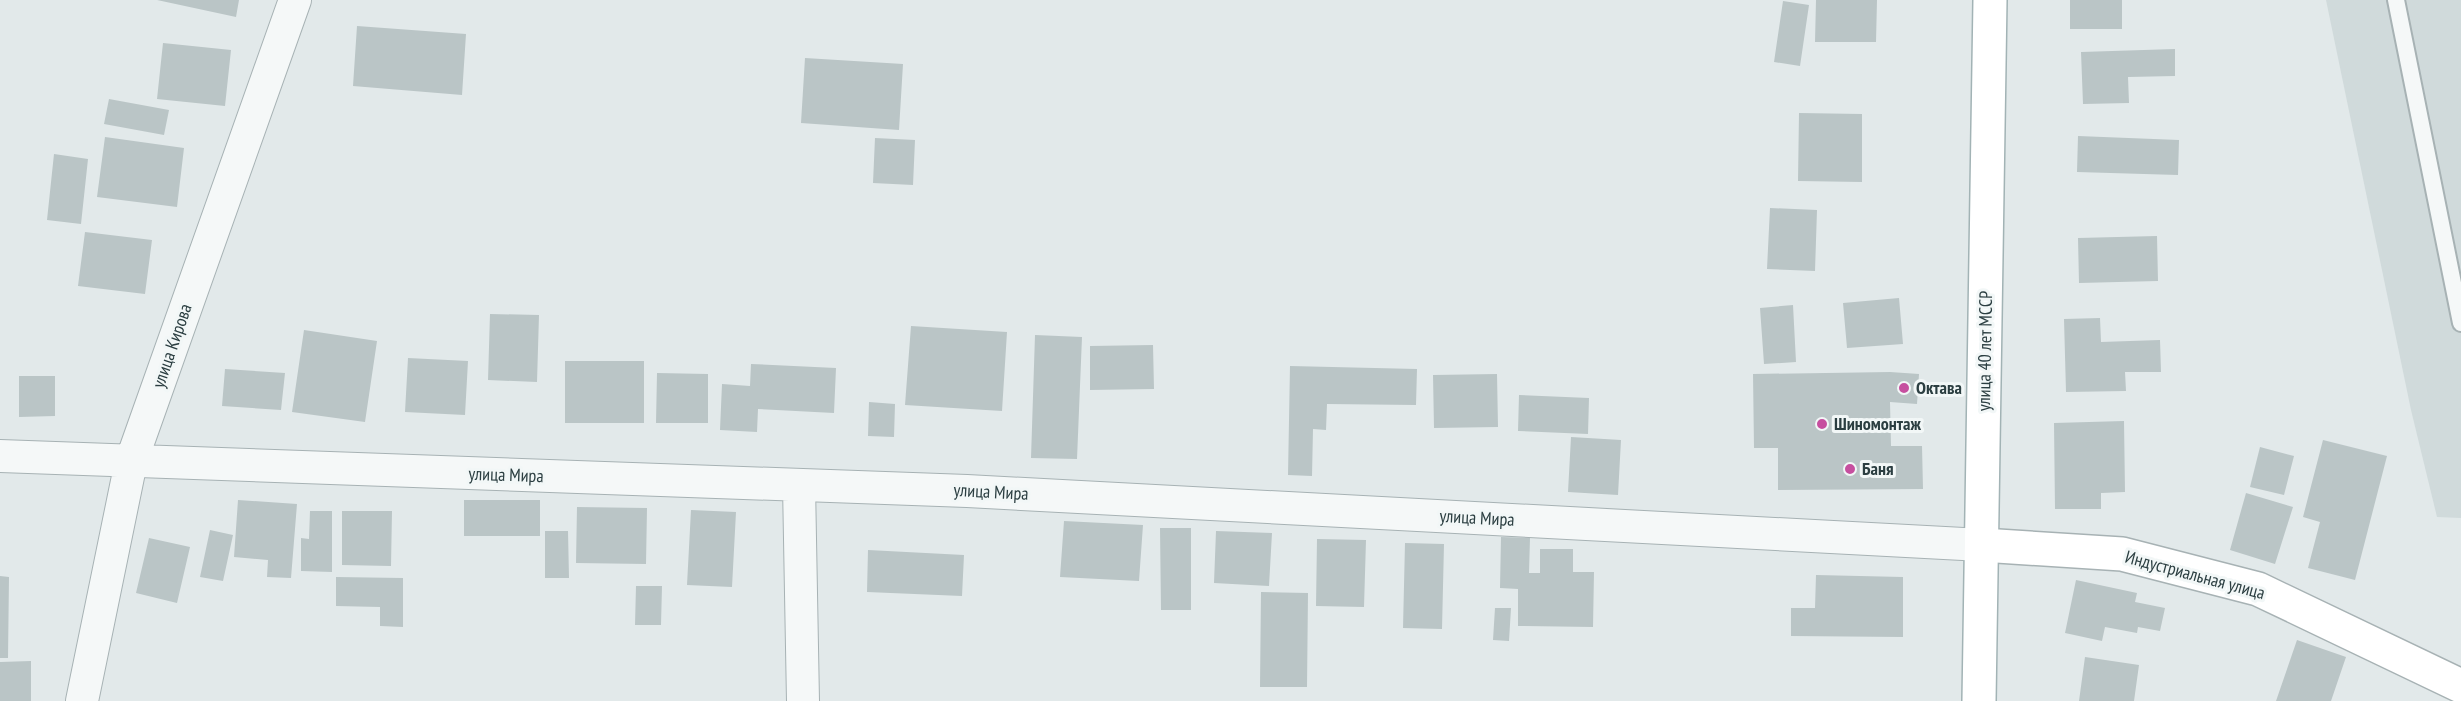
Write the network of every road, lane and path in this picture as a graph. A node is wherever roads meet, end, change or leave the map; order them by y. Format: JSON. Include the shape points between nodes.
{"nodes":[{"id":1,"x":295,"y":0,"type":"edge"},
{"id":2,"x":1990,"y":0,"type":"edge"},
{"id":3,"x":2396,"y":0,"type":"edge"},
{"id":4,"x":2461,"y":323,"type":"edge"},
{"id":5,"x":0,"y":456,"type":"edge"},
{"id":6,"x":132,"y":462,"type":"junction"},
{"id":7,"x":799,"y":485,"type":"junction"},
{"id":8,"x":1982,"y":545,"type":"junction"},
{"id":9,"x":2461,"y":686,"type":"edge"},
{"id":10,"x":82,"y":701,"type":"edge"},
{"id":11,"x":803,"y":701,"type":"edge"},
{"id":12,"x":1979,"y":701,"type":"edge"}],
"edges":[{"from":1,"to":6,"type":"street","name":"улица Кирова"},
{"from":2,"to":8,"type":"main road","name":"улица 40 лет МССР"},
{"from":3,"to":4,"type":"lane"},
{"from":5,"to":6,"type":"street","name":"улица Мира"},
{"from":6,"to":7,"type":"street","name":"улица Мира"},
{"from":6,"to":10,"type":"street","name":"улица Кирова"},
{"from":7,"to":8,"type":"street","name":"улица Мира","via":[[1003,492]]},
{"from":7,"to":11,"type":"street"},
{"from":8,"to":9,"type":"main road","name":"Индустриальная улица","via":[[2122,554],[2258,589]]},
{"from":8,"to":12,"type":"main road","name":"улица 40 лет МССР"}]}
